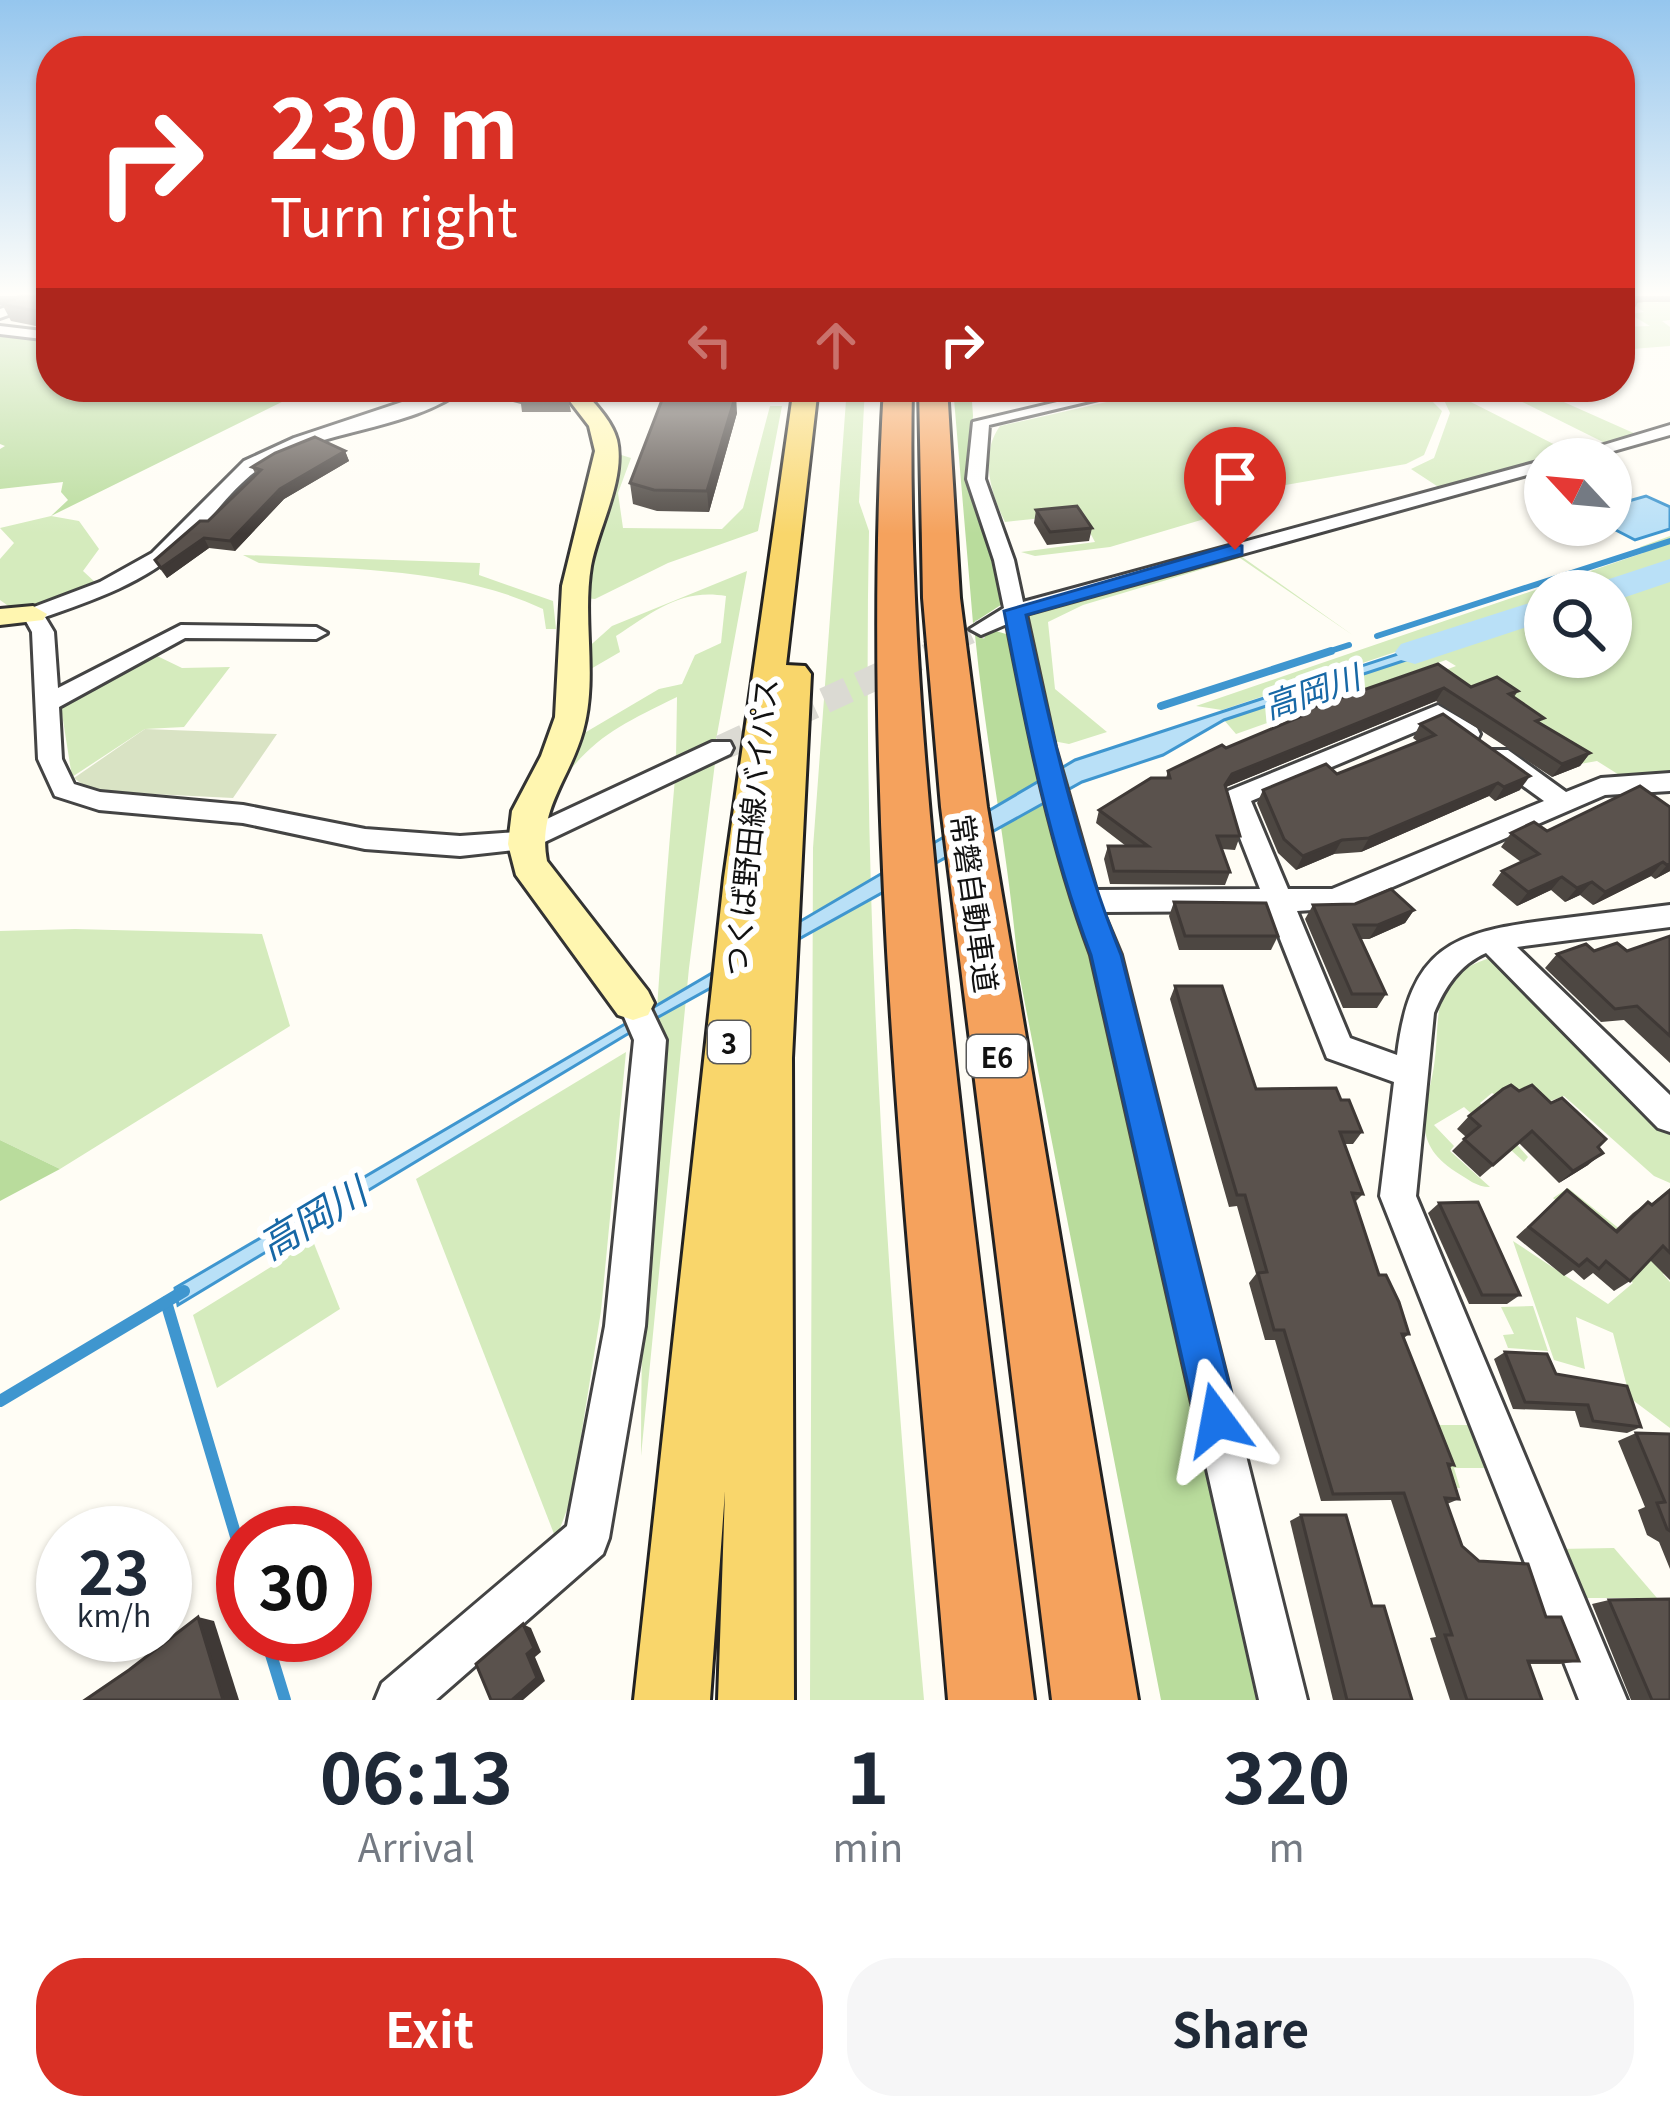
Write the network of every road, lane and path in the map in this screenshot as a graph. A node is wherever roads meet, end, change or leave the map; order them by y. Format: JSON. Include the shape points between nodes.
{"nodes":[{"id":1,"x":425,"y":402,"type":"edge"},
{"id":2,"x":579,"y":402,"type":"edge"},
{"id":3,"x":804,"y":402,"type":"edge"},
{"id":4,"x":824,"y":402,"type":"edge"},
{"id":5,"x":898,"y":402,"type":"edge"},
{"id":6,"x":933,"y":402,"type":"edge"},
{"id":7,"x":1070,"y":402,"type":"edge"},
{"id":8,"x":1670,"y":430,"type":"edge"},
{"id":9,"x":1632,"y":441,"type":"edge"},
{"id":10,"x":1524,"y":471,"type":"edge"},
{"id":11,"x":1014,"y":611,"type":"junction"},
{"id":12,"x":33,"y":614,"type":"junction"},
{"id":13,"x":0,"y":617,"type":"edge"},
{"id":14,"x":980,"y":629,"type":"tunnel mouth"},
{"id":15,"x":316,"y":633,"type":"dead end"},
{"id":16,"x":48,"y":704,"type":"junction"},
{"id":17,"x":722,"y":748,"type":"tunnel mouth"},
{"id":18,"x":1670,"y":782,"type":"edge"},
{"id":19,"x":1564,"y":803,"type":"junction"},
{"id":20,"x":523,"y":841,"type":"junction"},
{"id":21,"x":1085,"y":901,"type":"junction"},
{"id":22,"x":1278,"y":903,"type":"junction"},
{"id":23,"x":1670,"y":916,"type":"edge"},
{"id":24,"x":1490,"y":940,"type":"junction"},
{"id":25,"x":633,"y":1003,"type":"joint"},
{"id":26,"x":1408,"y":1073,"type":"junction"},
{"id":27,"x":1670,"y":1117,"type":"edge"},
{"id":28,"x":399,"y":1700,"type":"edge"},
{"id":29,"x":672,"y":1700,"type":"edge"},
{"id":30,"x":756,"y":1700,"type":"edge"},
{"id":31,"x":992,"y":1700,"type":"edge"},
{"id":32,"x":1095,"y":1700,"type":"edge"},
{"id":33,"x":1283,"y":1700,"type":"edge"},
{"id":34,"x":1603,"y":1700,"type":"edge"}],
"edges":[{"from":1,"to":12,"type":"street","via":[[268,455],[216,491],[156,558]]},
{"from":2,"to":20,"type":"street","via":[[606,440],[604,461],[577,568],[571,714],[524,821]]},
{"from":3,"to":29,"type":"main road","name":"つくば野田線バイパス","number":"3","via":[[744,852]]},
{"from":4,"to":30,"type":"main road","name":"つくば野田線バイパス","number":"3","via":[[778,846]]},
{"from":5,"to":31,"type":"highway","name":"常磐自動車道","number":"E6","via":[[902,763],[932,1141]]},
{"from":6,"to":32,"type":"highway","name":"常磐自動車道","number":"E6","via":[[958,768]]},
{"from":7,"to":11,"type":"street","via":[[979,425],[980,500]]},
{"from":8,"to":9,"type":"street"},
{"from":10,"to":11,"type":"street"},
{"from":11,"to":14,"type":"street"},
{"from":11,"to":21,"type":"street"},
{"from":12,"to":13,"type":"street"},
{"from":12,"to":16,"type":"street","via":[[43,632]]},
{"from":15,"to":16,"type":"street","via":[[181,631]]},
{"from":16,"to":20,"type":"street","via":[[50,759],[72,795],[243,814],[381,841]]},
{"from":17,"to":20,"type":"street"},
{"from":18,"to":19,"type":"street","via":[[1600,787]]},
{"from":19,"to":22,"type":"street","via":[[1334,900]]},
{"from":19,"to":22,"type":"street","via":[[1438,713],[1237,797]]},
{"from":20,"to":25,"type":"street","via":[[529,865]]},
{"from":21,"to":22,"type":"street"},
{"from":21,"to":33,"type":"street","via":[[1106,955]]},
{"from":22,"to":26,"type":"street","via":[[1338,1048]]},
{"from":23,"to":24,"type":"street"},
{"from":24,"to":26,"type":"street","via":[[1462,951],[1434,978],[1418,1012]]},
{"from":24,"to":27,"type":"street"},
{"from":25,"to":28,"type":"street","via":[[650,1040],[627,1302],[587,1538]]},
{"from":26,"to":34,"type":"street","via":[[1398,1196]]}]}
